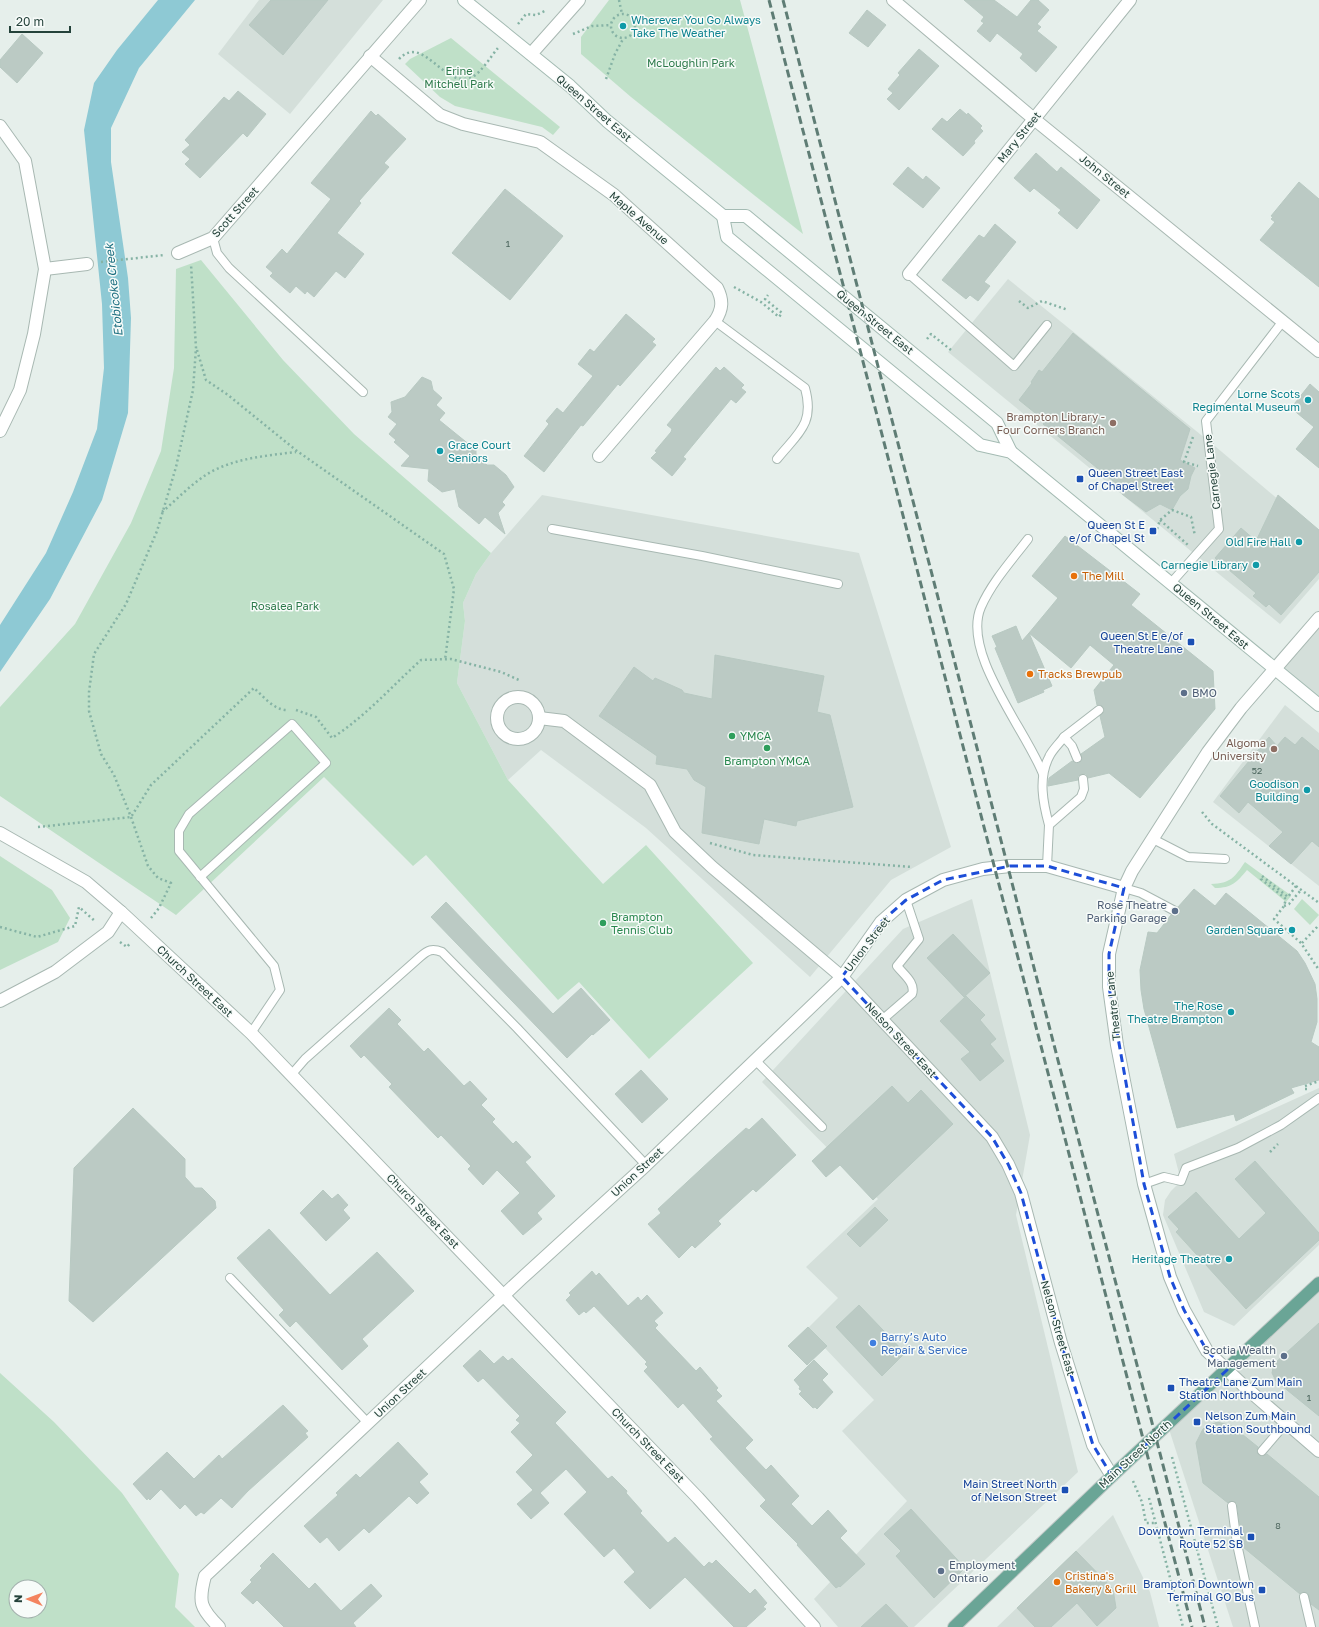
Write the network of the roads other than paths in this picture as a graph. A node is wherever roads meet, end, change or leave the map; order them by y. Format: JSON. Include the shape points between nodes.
{"nodes":[{"id":1,"x":420,"y":0,"type":"edge"},
{"id":2,"x":464,"y":0,"type":"edge"},
{"id":3,"x":579,"y":0,"type":"edge"},
{"id":4,"x":893,"y":0,"type":"edge"},
{"id":5,"x":1130,"y":0,"type":"edge"},
{"id":6,"x":531,"y":54,"type":"junction"},
{"id":7,"x":370,"y":56,"type":"junction"},
{"id":8,"x":1034,"y":119,"type":"junction"},
{"id":9,"x":0,"y":126,"type":"edge"},
{"id":10,"x":723,"y":216,"type":"junction"},
{"id":11,"x":213,"y":238,"type":"junction"},
{"id":12,"x":178,"y":253,"type":"road end"},
{"id":13,"x":87,"y":264,"type":"road end"},
{"id":14,"x":45,"y":269,"type":"junction"},
{"id":15,"x":909,"y":274,"type":"joint"},
{"id":16,"x":716,"y":321,"type":"junction"},
{"id":17,"x":1283,"y":321,"type":"junction"},
{"id":18,"x":1047,"y":325,"type":"dead end"},
{"id":19,"x":1319,"y":351,"type":"edge"},
{"id":20,"x":363,"y":392,"type":"dead end"},
{"id":21,"x":0,"y":431,"type":"edge"},
{"id":22,"x":1011,"y":452,"type":"junction"},
{"id":23,"x":599,"y":456,"type":"dead end"},
{"id":24,"x":776,"y":459,"type":"dead end"},
{"id":25,"x":552,"y":529,"type":"dead end"},
{"id":26,"x":1028,"y":539,"type":"dead end"},
{"id":27,"x":1171,"y":583,"type":"junction"},
{"id":28,"x":838,"y":584,"type":"dead end"},
{"id":29,"x":1319,"y":618,"type":"edge"},
{"id":30,"x":1276,"y":669,"type":"junction"},
{"id":31,"x":1319,"y":705,"type":"edge"},
{"id":32,"x":1098,"y":710,"type":"dead end"},
{"id":33,"x":539,"y":718,"type":"dead end"},
{"id":34,"x":1064,"y":737,"type":"junction"},
{"id":35,"x":1077,"y":758,"type":"dead end"},
{"id":36,"x":1043,"y":774,"type":"junction"},
{"id":37,"x":1083,"y":779,"type":"dead end"},
{"id":38,"x":1049,"y":825,"type":"junction"},
{"id":39,"x":0,"y":833,"type":"edge"},
{"id":40,"x":1153,"y":839,"type":"junction"},
{"id":41,"x":1224,"y":858,"type":"dead end"},
{"id":42,"x":1047,"y":866,"type":"junction"},
{"id":43,"x":200,"y":877,"type":"junction"},
{"id":44,"x":1124,"y":888,"type":"junction"},
{"id":45,"x":906,"y":900,"type":"junction"},
{"id":46,"x":1175,"y":911,"type":"dead end"},
{"id":47,"x":121,"y":912,"type":"junction"},
{"id":48,"x":842,"y":977,"type":"junction"},
{"id":49,"x":0,"y":1001,"type":"edge"},
{"id":50,"x":882,"y":1020,"type":"junction"},
{"id":51,"x":251,"y":1032,"type":"junction"},
{"id":52,"x":755,"y":1060,"type":"junction"},
{"id":53,"x":292,"y":1074,"type":"junction"},
{"id":54,"x":1319,"y":1098,"type":"edge"},
{"id":55,"x":822,"y":1127,"type":"dead end"},
{"id":56,"x":646,"y":1165,"type":"junction"},
{"id":57,"x":1144,"y":1184,"type":"junction"},
{"id":58,"x":230,"y":1278,"type":"dead end"},
{"id":59,"x":1319,"y":1283,"type":"edge"},
{"id":60,"x":504,"y":1295,"type":"junction"},
{"id":61,"x":1227,"y":1370,"type":"junction"},
{"id":62,"x":368,"y":1423,"type":"junction"},
{"id":63,"x":1286,"y":1423,"type":"junction"},
{"id":64,"x":1262,"y":1451,"type":"dead end"},
{"id":65,"x":1319,"y":1451,"type":"edge"},
{"id":66,"x":1112,"y":1476,"type":"junction"},
{"id":67,"x":1232,"y":1506,"type":"dead end"},
{"id":68,"x":1304,"y":1597,"type":"dead end"},
{"id":69,"x":219,"y":1627,"type":"edge"},
{"id":70,"x":814,"y":1627,"type":"edge"},
{"id":71,"x":954,"y":1627,"type":"edge"},
{"id":72,"x":1255,"y":1627,"type":"edge"},
{"id":73,"x":1311,"y":1627,"type":"edge"}],
"edges":[{"from":1,"to":7,"type":"street","name":"Scott Street"},
{"from":2,"to":6,"type":"street","name":"Queen Street East"},
{"from":3,"to":6,"type":"street"},
{"from":4,"to":8,"type":"street","name":"John Street"},
{"from":5,"to":8,"type":"street","name":"Mary Street"},
{"from":6,"to":10,"type":"street","name":"Queen Street East","via":[[607,121]]},
{"from":7,"to":11,"type":"street","name":"Scott Street"},
{"from":7,"to":16,"type":"street","name":"Maple Avenue","via":[[440,115],[463,124],[540,142],[614,195],[717,288],[723,300]]},
{"from":8,"to":15,"type":"street","name":"Mary Street"},
{"from":8,"to":17,"type":"street","name":"John Street"},
{"from":9,"to":14,"type":"street","via":[[25,161]]},
{"from":10,"to":22,"type":"street","name":"Queen Street East","via":[[746,216],[997,423]]},
{"from":10,"to":22,"type":"street","name":"Queen Street East","via":[[726,237],[980,445]]},
{"from":11,"to":12,"type":"street","name":"Scott Street"},
{"from":11,"to":20,"type":"lane","via":[[217,253],[229,268]]},
{"from":13,"to":14,"type":"street"},
{"from":14,"to":21,"type":"street","via":[[34,334],[20,390]]},
{"from":15,"to":18,"type":"lane","via":[[1014,366]]},
{"from":16,"to":23,"type":"street"},
{"from":16,"to":24,"type":"lane","via":[[805,388],[809,400],[807,423]]},
{"from":17,"to":19,"type":"street","name":"John Street"},
{"from":17,"to":27,"type":"lane","name":"Carnegie Lane","via":[[1206,421],[1219,528]]},
{"from":22,"to":27,"type":"street","name":"Queen Street East"},
{"from":25,"to":28,"type":"lane"},
{"from":26,"to":36,"type":"lane","via":[[986,598],[981,608],[978,636],[981,654],[990,674],[1036,755]]},
{"from":27,"to":30,"type":"street","name":"Queen Street East"},
{"from":29,"to":30,"type":"street","name":"Theatre Lane"},
{"from":30,"to":31,"type":"street","name":"Queen Street East"},
{"from":30,"to":40,"type":"street","name":"Theatre Lane","via":[[1241,708],[1208,752]]},
{"from":32,"to":34,"type":"lane"},
{"from":33,"to":48,"type":"street","name":"Nelson Street East","via":[[564,721],[650,785],[675,832],[712,867]]},
{"from":34,"to":35,"type":"lane","via":[[1072,746]]},
{"from":34,"to":36,"type":"lane","via":[[1049,757]]},
{"from":36,"to":38,"type":"lane","via":[[1043,802]]},
{"from":37,"to":38,"type":"lane","via":[[1084,789],[1081,796]]},
{"from":38,"to":42,"type":"lane"},
{"from":39,"to":47,"type":"street","name":"Church Street East","via":[[86,882]]},
{"from":40,"to":41,"type":"lane","via":[[1188,857]]},
{"from":40,"to":44,"type":"street","name":"Theatre Lane"},
{"from":42,"to":44,"type":"street","name":"Union Street"},
{"from":42,"to":45,"type":"street","name":"Union Street","via":[[983,869],[943,880]]},
{"from":43,"to":43,"type":"lane","via":[[178,851],[178,831],[189,814],[292,724],[326,763]]},
{"from":43,"to":51,"type":"lane","via":[[274,966],[280,990]]},
{"from":44,"to":46,"type":"lane","via":[[1141,893]]},
{"from":44,"to":57,"type":"street","name":"Theatre Lane","via":[[1109,954],[1109,987],[1117,1045]]},
{"from":45,"to":48,"type":"street","name":"Union Street","via":[[881,922]]},
{"from":45,"to":50,"type":"lane","via":[[919,939],[897,966],[910,981],[913,990],[912,994]]},
{"from":47,"to":49,"type":"street","via":[[108,932],[55,972]]},
{"from":47,"to":51,"type":"street","name":"Church Street East"},
{"from":48,"to":50,"type":"street","name":"Nelson Street East"},
{"from":48,"to":52,"type":"street","name":"Union Street"},
{"from":50,"to":66,"type":"street","name":"Nelson Street East","via":[[992,1137],[1008,1164],[1021,1193],[1061,1342],[1093,1445]]},
{"from":51,"to":53,"type":"street","name":"Church Street East"},
{"from":52,"to":55,"type":"lane"},
{"from":52,"to":56,"type":"street","name":"Union Street"},
{"from":53,"to":56,"type":"lane","via":[[305,1059],[428,950],[436,949],[442,952],[517,1028]]},
{"from":53,"to":60,"type":"street","name":"Church Street East"},
{"from":54,"to":57,"type":"lane","via":[[1281,1125],[1238,1148],[1186,1168],[1180,1181],[1164,1177]]},
{"from":56,"to":60,"type":"street","name":"Union Street"},
{"from":57,"to":61,"type":"street","name":"Theatre Lane","via":[[1170,1277],[1184,1310],[1207,1351]]},
{"from":58,"to":62,"type":"lane"},
{"from":59,"to":61,"type":"main road","name":"Main Street North"},
{"from":60,"to":62,"type":"street","name":"Union Street"},
{"from":60,"to":70,"type":"street","name":"Church Street East","via":[[698,1498]]},
{"from":61,"to":63,"type":"street","name":"Theatre Lane"},
{"from":61,"to":66,"type":"main road","name":"Main Street North"},
{"from":62,"to":69,"type":"street","name":"Union Street","via":[[205,1576],[200,1594],[205,1613]]},
{"from":63,"to":64,"type":"lane"},
{"from":63,"to":65,"type":"street","name":"Theatre Lane"},
{"from":66,"to":71,"type":"main road","name":"Main Street North"},
{"from":67,"to":72,"type":"lane","via":[[1237,1544]]},
{"from":68,"to":73,"type":"lane"}]}
